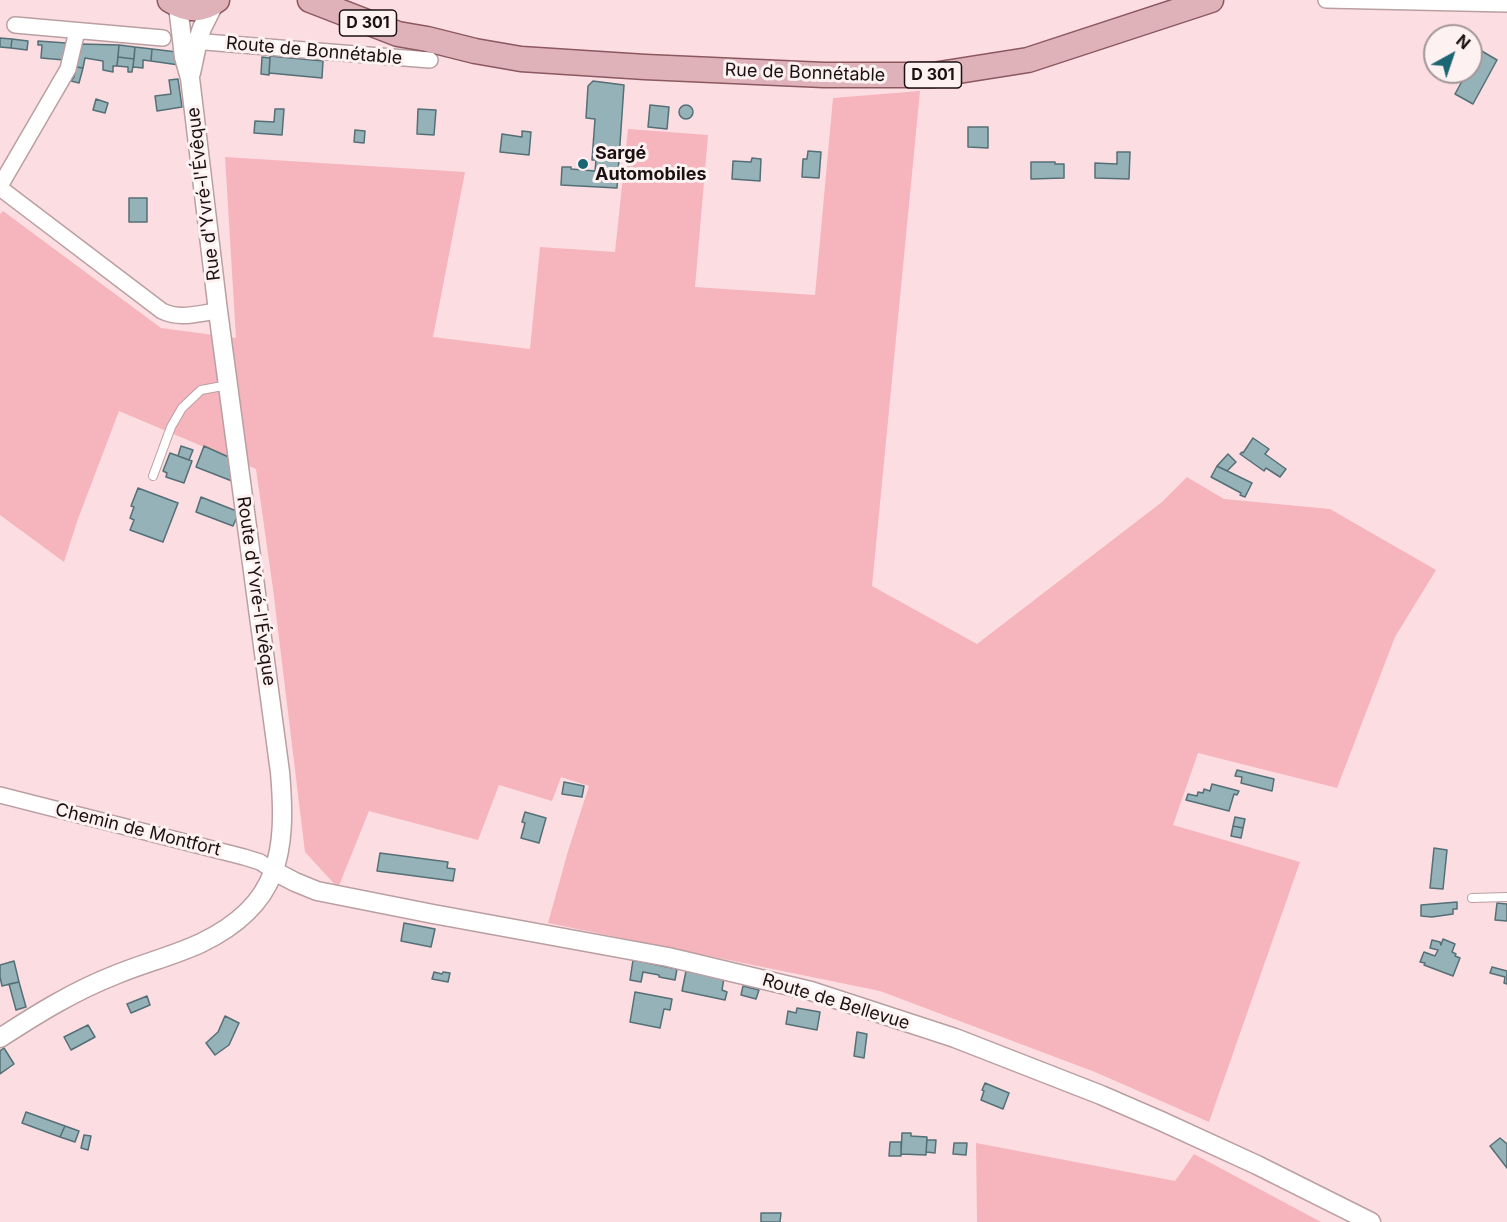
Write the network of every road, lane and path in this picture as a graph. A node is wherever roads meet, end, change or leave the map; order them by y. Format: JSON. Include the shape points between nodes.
{"nodes":[{"id":1,"x":310,"y":0,"type":"edge"},
{"id":2,"x":340,"y":0,"type":"edge"},
{"id":3,"x":1211,"y":0,"type":"edge"},
{"id":4,"x":1326,"y":0,"type":"edge"},
{"id":5,"x":216,"y":1,"type":"edge"},
{"id":6,"x":174,"y":3,"type":"edge"},
{"id":7,"x":1507,"y":4,"type":"edge"},
{"id":8,"x":15,"y":25,"type":"dead end"},
{"id":9,"x":77,"y":31,"type":"junction"},
{"id":10,"x":163,"y":38,"type":"dead end"},
{"id":11,"x":198,"y":40,"type":"junction"},
{"id":12,"x":428,"y":50,"type":"junction"},
{"id":13,"x":190,"y":78,"type":"junction"},
{"id":14,"x":0,"y":187,"type":"edge"},
{"id":15,"x":218,"y":311,"type":"junction"},
{"id":16,"x":228,"y":385,"type":"junction"},
{"id":17,"x":153,"y":476,"type":"dead end"},
{"id":18,"x":0,"y":795,"type":"edge"},
{"id":19,"x":274,"y":871,"type":"junction"},
{"id":20,"x":1507,"y":897,"type":"edge"},
{"id":21,"x":1472,"y":898,"type":"dead end"},
{"id":22,"x":0,"y":1038,"type":"edge"},
{"id":23,"x":1371,"y":1222,"type":"edge"}],
"edges":[{"from":1,"to":12,"type":"main road","number":"D 301","via":[[398,34]]},
{"from":2,"to":12,"type":"main road","number":"D 301"},
{"from":3,"to":12,"type":"main road","name":"Rue de Bonnétable","number":"D 301","via":[[1028,60],[933,75],[824,75],[645,67]]},
{"from":4,"to":7,"type":"street"},
{"from":5,"to":6,"type":"main road","via":[[197,9]]},
{"from":5,"to":11,"type":"street"},
{"from":6,"to":13,"type":"street"},
{"from":8,"to":9,"type":"street"},
{"from":9,"to":10,"type":"street"},
{"from":9,"to":14,"type":"street","via":[[68,69]]},
{"from":11,"to":12,"type":"street","name":"Route de Bonnétable"},
{"from":11,"to":13,"type":"street"},
{"from":13,"to":15,"type":"street","name":"Rue d'Yvré-l'Évêque"},
{"from":14,"to":15,"type":"street","via":[[162,311],[178,316]]},
{"from":15,"to":16,"type":"street","name":"Route d'Yvré-l'Évêque"},
{"from":16,"to":17,"type":"lane","via":[[201,390],[182,408]]},
{"from":16,"to":19,"type":"street","name":"Route d'Yvré-l'Évêque","via":[[283,803]]},
{"from":18,"to":19,"type":"street","name":"Chemin de Montfort","via":[[244,857]]},
{"from":19,"to":22,"type":"street","name":"Route d'Yvré-l'Évêque","via":[[249,911],[219,934],[87,987]]},
{"from":19,"to":23,"type":"street","name":"Route de Bellevue","via":[[316,891],[668,957],[811,991],[955,1038],[1101,1095],[1257,1165]]},
{"from":20,"to":21,"type":"lane"}]}
